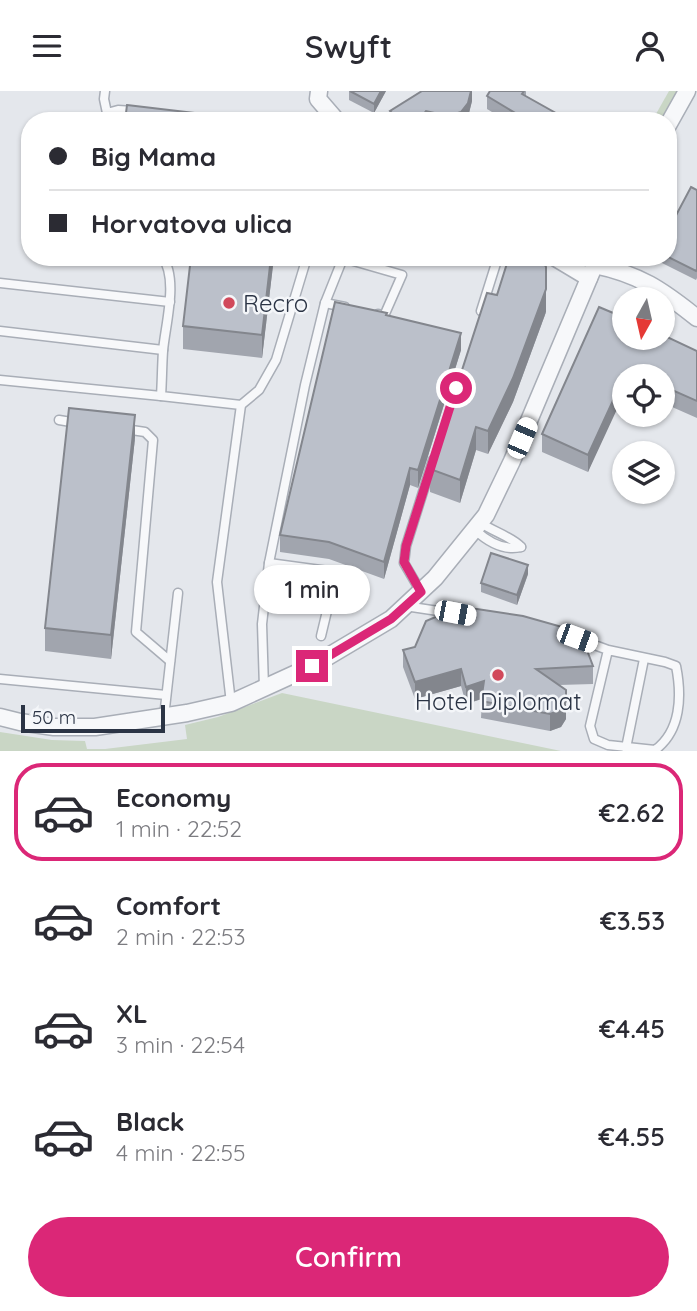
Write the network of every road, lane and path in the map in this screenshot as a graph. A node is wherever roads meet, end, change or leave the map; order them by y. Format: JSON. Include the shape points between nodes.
{"nodes":[{"id":1,"x":106,"y":91,"type":"edge"},
{"id":2,"x":319,"y":91,"type":"edge"},
{"id":3,"x":687,"y":91,"type":"edge"},
{"id":4,"x":105,"y":112,"type":"edge"},
{"id":5,"x":115,"y":112,"type":"edge"},
{"id":6,"x":144,"y":112,"type":"edge"},
{"id":7,"x":329,"y":112,"type":"edge"},
{"id":8,"x":675,"y":112,"type":"edge"},
{"id":9,"x":166,"y":266,"type":"edge"},
{"id":10,"x":304,"y":266,"type":"edge"},
{"id":11,"x":340,"y":266,"type":"edge"},
{"id":12,"x":371,"y":266,"type":"edge"},
{"id":13,"x":495,"y":266,"type":"edge"},
{"id":14,"x":594,"y":267,"type":"edge"},
{"id":15,"x":0,"y":283,"type":"edge"},
{"id":16,"x":170,"y":302,"type":"junction"},
{"id":17,"x":325,"y":303,"type":"junction"},
{"id":18,"x":360,"y":311,"type":"edge"},
{"id":19,"x":372,"y":313,"type":"edge"},
{"id":20,"x":697,"y":318,"type":"edge"},
{"id":21,"x":477,"y":323,"type":"edge"},
{"id":22,"x":0,"y":331,"type":"edge"},
{"id":23,"x":163,"y":350,"type":"junction"},
{"id":24,"x":0,"y":380,"type":"edge"},
{"id":25,"x":161,"y":396,"type":"junction"},
{"id":26,"x":241,"y":405,"type":"junction"},
{"id":27,"x":59,"y":420,"type":"dead end"},
{"id":28,"x":83,"y":423,"type":"edge"},
{"id":29,"x":121,"y":428,"type":"edge"},
{"id":30,"x":435,"y":454,"type":"edge"},
{"id":31,"x":478,"y":526,"type":"junction"},
{"id":32,"x":268,"y":563,"type":"junction"},
{"id":33,"x":421,"y":592,"type":"junction"},
{"id":34,"x":178,"y":593,"type":"dead end"},
{"id":35,"x":405,"y":606,"type":"junction"},
{"id":36,"x":467,"y":615,"type":"edge"},
{"id":37,"x":564,"y":635,"type":"edge"},
{"id":38,"x":321,"y":636,"type":"dead end"},
{"id":39,"x":608,"y":650,"type":"junction"},
{"id":40,"x":644,"y":659,"type":"junction"},
{"id":41,"x":170,"y":661,"type":"junction"},
{"id":42,"x":0,"y":679,"type":"edge"},
{"id":43,"x":264,"y":688,"type":"junction"},
{"id":44,"x":166,"y":695,"type":"junction"},
{"id":45,"x":230,"y":703,"type":"junction"},
{"id":46,"x":0,"y":717,"type":"edge"},
{"id":47,"x":164,"y":717,"type":"junction"},
{"id":48,"x":626,"y":748,"type":"junction"}],
"edges":[{"from":1,"to":4,"type":"lane"},
{"from":2,"to":7,"type":"street","via":[[318,99]]},
{"from":3,"to":8,"type":"street"},
{"from":5,"to":6,"type":"lane"},
{"from":9,"to":16,"type":"lane"},
{"from":10,"to":26,"type":"lane","via":[[276,360],[259,390]]},
{"from":11,"to":17,"type":"lane"},
{"from":12,"to":19,"type":"lane","via":[[402,275],[384,316]]},
{"from":13,"to":21,"type":"lane"},
{"from":14,"to":20,"type":"street","via":[[619,270],[662,290]]},
{"from":14,"to":31,"type":"street","via":[[512,461]]},
{"from":15,"to":16,"type":"lane"},
{"from":16,"to":23,"type":"lane"},
{"from":17,"to":18,"type":"lane"},
{"from":17,"to":32,"type":"lane"},
{"from":22,"to":23,"type":"lane"},
{"from":23,"to":25,"type":"lane"},
{"from":24,"to":25,"type":"lane"},
{"from":25,"to":26,"type":"lane"},
{"from":26,"to":45,"type":"lane","via":[[217,582]]},
{"from":27,"to":28,"type":"lane"},
{"from":29,"to":41,"type":"lane","via":[[145,432],[153,440],[136,632]]},
{"from":30,"to":33,"type":"lane","via":[[404,562]]},
{"from":31,"to":31,"type":"lane","via":[[487,541],[521,547],[516,540]]},
{"from":31,"to":33,"type":"street"},
{"from":32,"to":38,"type":"lane","via":[[327,572],[332,577]]},
{"from":32,"to":43,"type":"lane","via":[[262,624]]},
{"from":33,"to":35,"type":"street"},
{"from":34,"to":41,"type":"lane"},
{"from":35,"to":36,"type":"lane"},
{"from":35,"to":43,"type":"street","via":[[312,666]]},
{"from":37,"to":39,"type":"lane"},
{"from":39,"to":40,"type":"lane"},
{"from":39,"to":48,"type":"lane","via":[[590,726],[594,739]]},
{"from":40,"to":48,"type":"lane"},
{"from":40,"to":48,"type":"lane","via":[[676,666],[678,711],[665,743],[654,750]]},
{"from":41,"to":44,"type":"lane"},
{"from":42,"to":44,"type":"lane"},
{"from":43,"to":45,"type":"street"},
{"from":44,"to":47,"type":"lane"},
{"from":45,"to":47,"type":"street"},
{"from":46,"to":47,"type":"street","via":[[54,727],[94,727]]}]}
